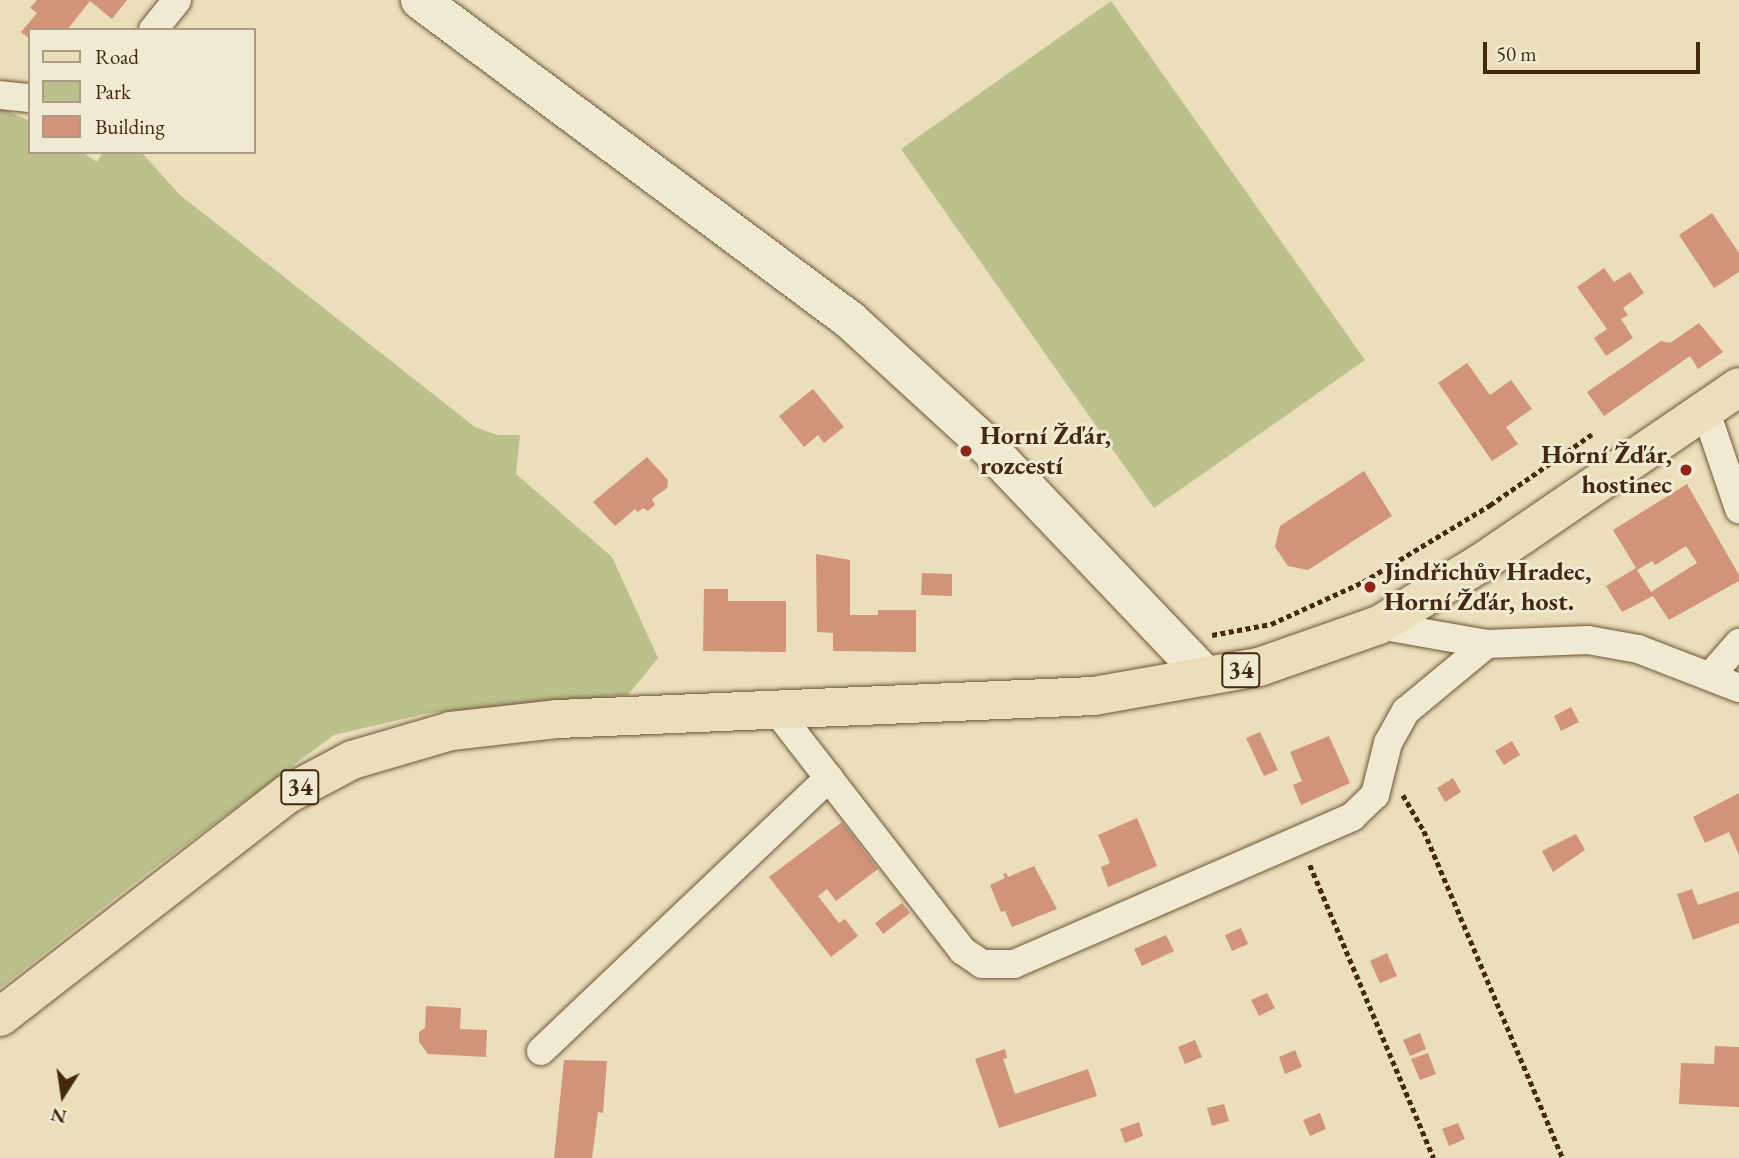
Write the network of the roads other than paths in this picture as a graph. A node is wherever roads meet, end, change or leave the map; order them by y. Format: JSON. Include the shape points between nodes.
{"nodes":[{"id":1,"x":177,"y":0,"type":"edge"},
{"id":2,"x":420,"y":0,"type":"edge"},
{"id":3,"x":155,"y":28,"type":"edge"},
{"id":4,"x":0,"y":95,"type":"edge"},
{"id":5,"x":28,"y":98,"type":"edge"},
{"id":6,"x":1739,"y":387,"type":"edge"},
{"id":7,"x":1705,"y":409,"type":"junction"},
{"id":8,"x":1739,"y":509,"type":"edge"},
{"id":9,"x":1379,"y":625,"type":"junction"},
{"id":10,"x":1739,"y":643,"type":"edge"},
{"id":11,"x":1487,"y":644,"type":"junction"},
{"id":12,"x":1711,"y":675,"type":"junction"},
{"id":13,"x":1206,"y":676,"type":"junction"},
{"id":14,"x":1739,"y":688,"type":"edge"},
{"id":15,"x":776,"y":710,"type":"junction"},
{"id":16,"x":830,"y":778,"type":"junction"},
{"id":17,"x":0,"y":1017,"type":"edge"},
{"id":18,"x":541,"y":1052,"type":"dead end"}],
"edges":[{"from":1,"to":3,"type":"street"},
{"from":2,"to":13,"type":"street","via":[[850,320],[981,440]]},
{"from":4,"to":5,"type":"street"},
{"from":6,"to":7,"type":"main road","number":"34"},
{"from":7,"to":8,"type":"street"},
{"from":7,"to":9,"type":"main road","number":"34","via":[[1481,563]]},
{"from":9,"to":11,"type":"street"},
{"from":9,"to":13,"type":"main road","number":"34","via":[[1259,667]]},
{"from":10,"to":12,"type":"street"},
{"from":11,"to":12,"type":"street","via":[[1588,640],[1638,649]]},
{"from":11,"to":16,"type":"street","via":[[1406,711],[1388,743],[1375,795],[1352,817],[1014,964],[982,964],[963,951]]},
{"from":12,"to":14,"type":"street"},
{"from":13,"to":15,"type":"main road","number":"34","via":[[1094,696]]},
{"from":15,"to":16,"type":"street"},
{"from":15,"to":17,"type":"main road","number":"34","via":[[558,719],[451,730],[352,760],[288,794]]},
{"from":16,"to":18,"type":"street"}]}
